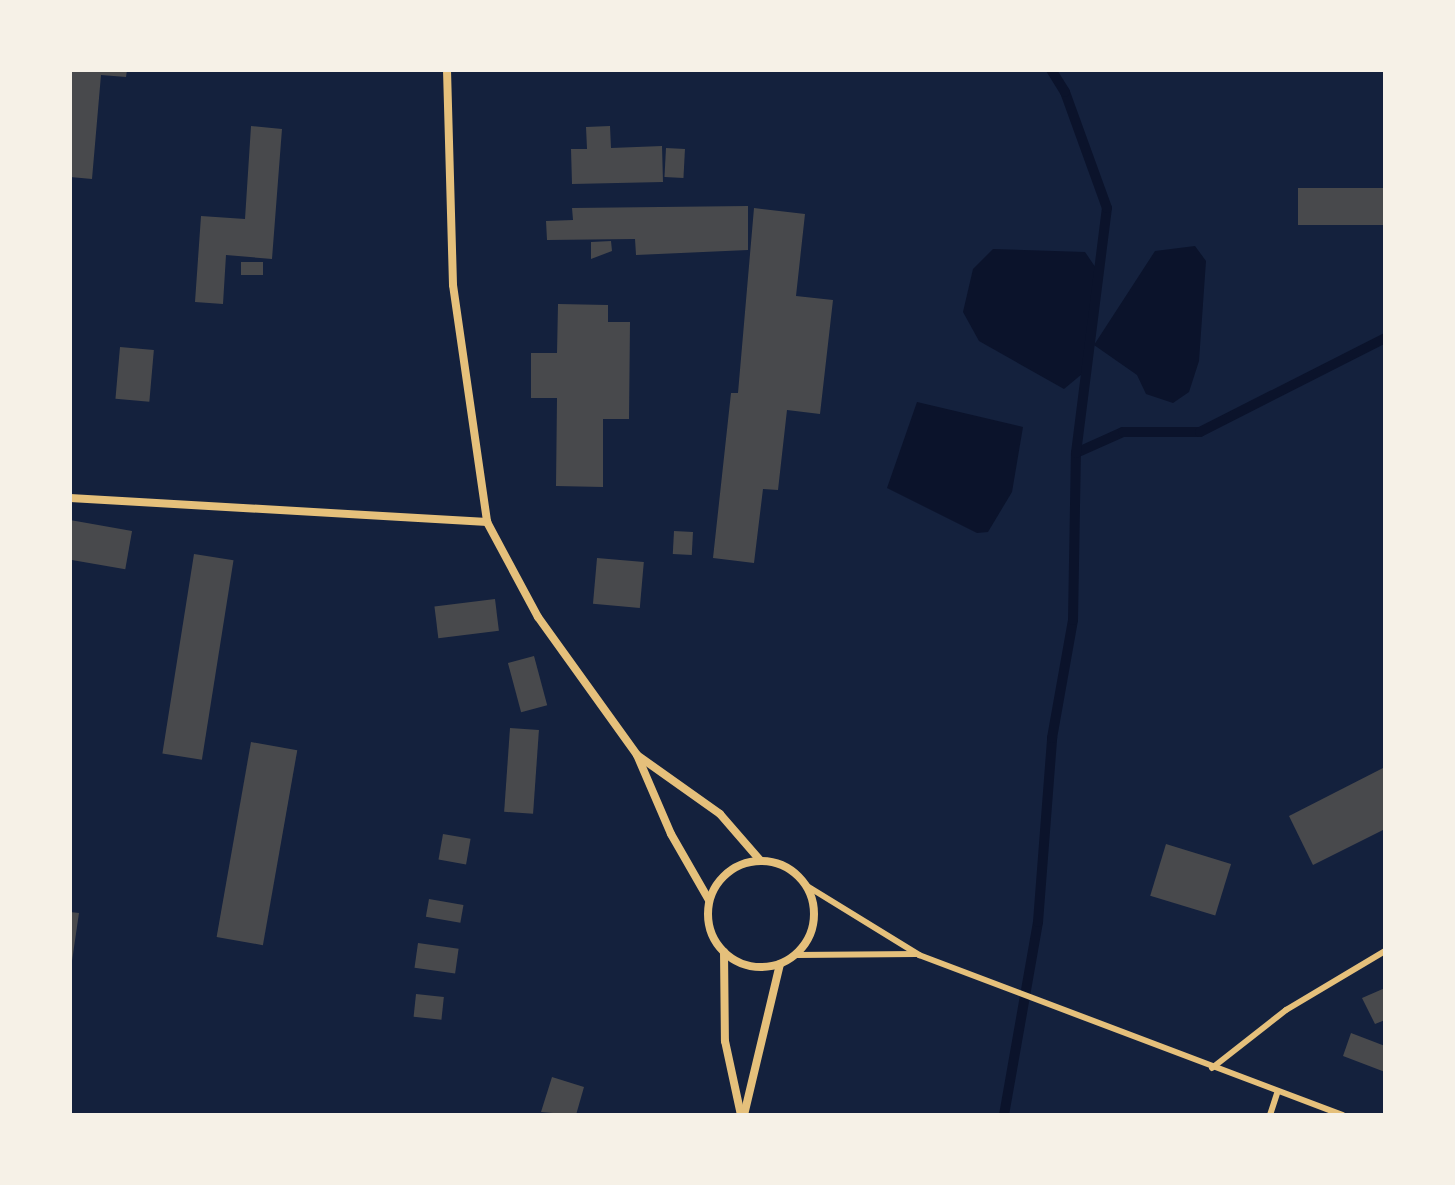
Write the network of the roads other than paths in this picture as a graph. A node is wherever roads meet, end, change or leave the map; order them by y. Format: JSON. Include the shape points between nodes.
{"nodes":[{"id":1,"x":447,"y":70,"type":"edge"},
{"id":2,"x":70,"y":498,"type":"edge"},
{"id":3,"x":487,"y":522,"type":"junction"},
{"id":4,"x":637,"y":755,"type":"junction"},
{"id":5,"x":760,"y":860,"type":"junction"},
{"id":6,"x":807,"y":886,"type":"junction"},
{"id":7,"x":709,"y":900,"type":"junction"},
{"id":8,"x":1385,"y":951,"type":"edge"},
{"id":9,"x":724,"y":952,"type":"junction"},
{"id":10,"x":796,"y":955,"type":"junction"},
{"id":11,"x":919,"y":955,"type":"junction"},
{"id":12,"x":780,"y":964,"type":"junction"},
{"id":13,"x":1212,"y":1068,"type":"junction"},
{"id":14,"x":1278,"y":1091,"type":"junction"},
{"id":15,"x":742,"y":1115,"type":"edge"},
{"id":16,"x":1270,"y":1115,"type":"edge"},
{"id":17,"x":1343,"y":1115,"type":"edge"}],
"edges":[{"from":1,"to":3,"type":"street","via":[[453,285]]},
{"from":2,"to":3,"type":"street"},
{"from":3,"to":4,"type":"street","via":[[538,617]]},
{"from":4,"to":5,"type":"street","via":[[720,814]]},
{"from":4,"to":7,"type":"street","via":[[671,834]]},
{"from":5,"to":6,"type":"street","via":[[795,872]]},
{"from":5,"to":7,"type":"street","via":[[730,870]]},
{"from":6,"to":10,"type":"street","via":[[814,923]]},
{"from":6,"to":11,"type":"lane"},
{"from":7,"to":9,"type":"street","via":[[713,937]]},
{"from":8,"to":13,"type":"lane","via":[[1286,1010]]},
{"from":9,"to":12,"type":"street","via":[[743,964]]},
{"from":9,"to":15,"type":"street","via":[[725,1041]]},
{"from":10,"to":11,"type":"lane"},
{"from":10,"to":12,"type":"street"},
{"from":11,"to":13,"type":"lane","via":[[1038,996]]},
{"from":12,"to":15,"type":"street"},
{"from":13,"to":14,"type":"lane"},
{"from":14,"to":16,"type":"lane"},
{"from":14,"to":17,"type":"lane"}]}
